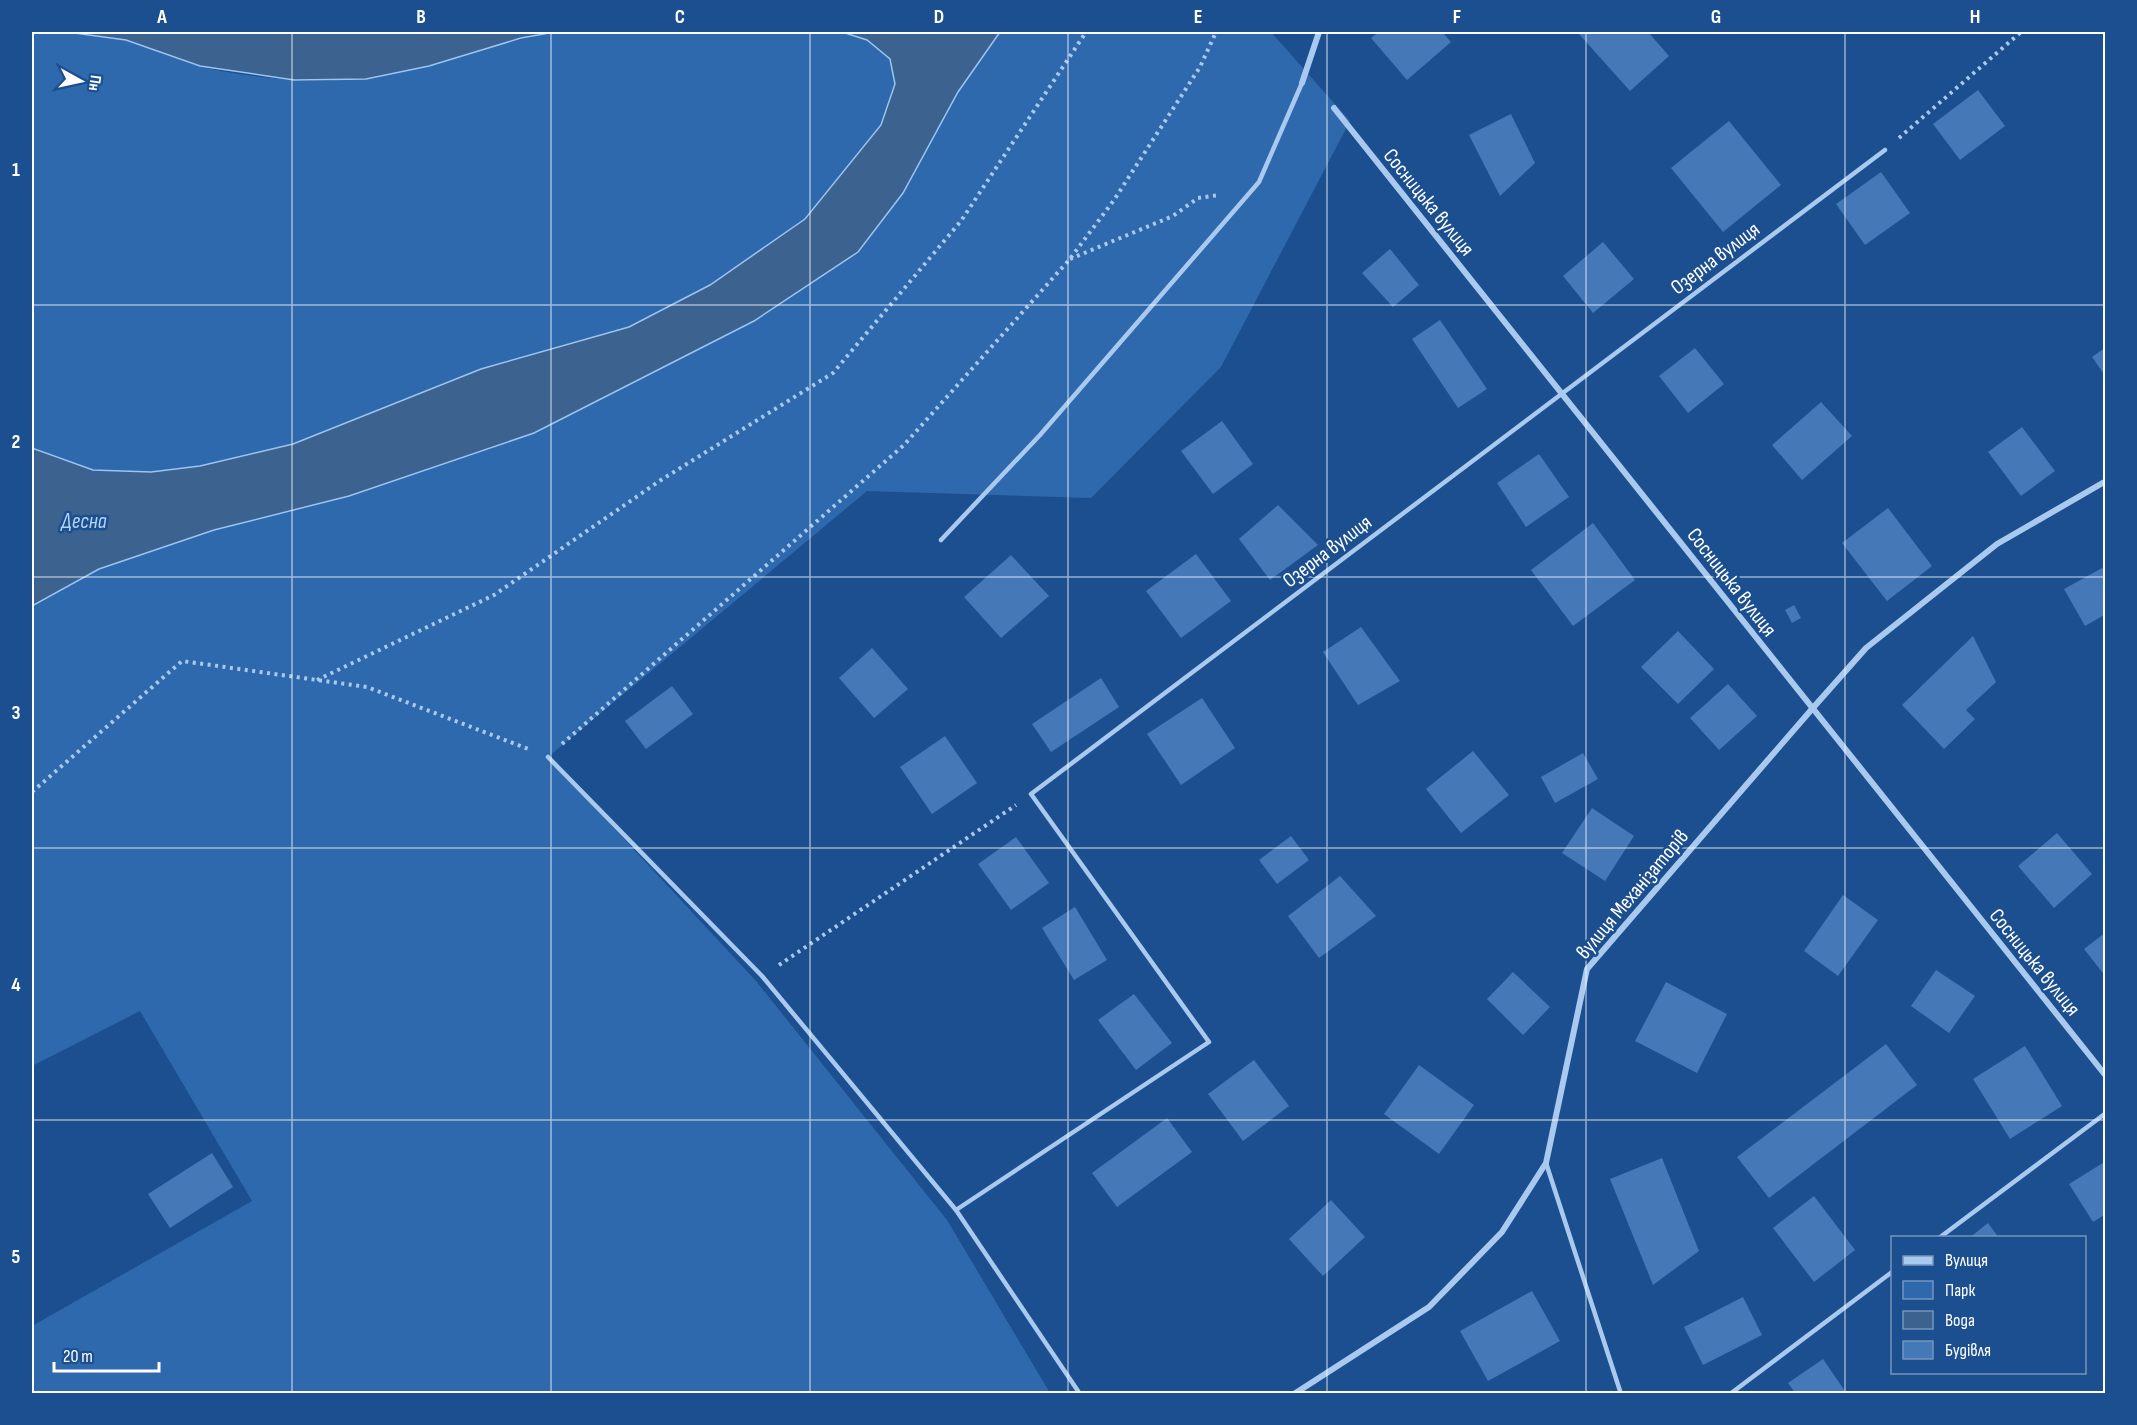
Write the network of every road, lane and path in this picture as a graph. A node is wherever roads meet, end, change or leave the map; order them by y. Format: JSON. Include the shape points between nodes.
{"nodes":[{"id":1,"x":1086,"y":32,"type":"edge"},
{"id":2,"x":1216,"y":32,"type":"edge"},
{"id":3,"x":1319,"y":32,"type":"edge"},
{"id":4,"x":2021,"y":32,"type":"edge"},
{"id":5,"x":1302,"y":83,"type":"joint"},
{"id":6,"x":1334,"y":108,"type":"dead end"},
{"id":7,"x":1886,"y":150,"type":"joint"},
{"id":8,"x":1252,"y":190,"type":"junction"},
{"id":9,"x":1069,"y":260,"type":"junction"},
{"id":10,"x":1561,"y":394,"type":"junction"},
{"id":11,"x":2106,"y":481,"type":"edge"},
{"id":12,"x":941,"y":540,"type":"dead end"},
{"id":13,"x":316,"y":680,"type":"junction"},
{"id":14,"x":1812,"y":709,"type":"junction"},
{"id":15,"x":548,"y":757,"type":"junction"},
{"id":16,"x":32,"y":792,"type":"edge"},
{"id":17,"x":1031,"y":794,"type":"junction"},
{"id":18,"x":762,"y":976,"type":"junction"},
{"id":19,"x":2106,"y":1076,"type":"edge"},
{"id":20,"x":2106,"y":1113,"type":"edge"},
{"id":21,"x":1546,"y":1163,"type":"junction"},
{"id":22,"x":956,"y":1210,"type":"junction"},
{"id":23,"x":1942,"y":1236,"type":"edge"},
{"id":24,"x":1891,"y":1273,"type":"edge"},
{"id":25,"x":1080,"y":1394,"type":"edge"},
{"id":26,"x":1294,"y":1394,"type":"edge"},
{"id":27,"x":1621,"y":1394,"type":"edge"},
{"id":28,"x":1730,"y":1394,"type":"edge"}],
"edges":[{"from":1,"to":13,"type":"path","via":[[961,220],[833,373],[661,480],[494,595]]},
{"from":2,"to":9,"type":"path","via":[[1200,67],[1114,200]]},
{"from":3,"to":5,"type":"street"},
{"from":4,"to":7,"type":"path"},
{"from":5,"to":8,"type":"lane"},
{"from":6,"to":10,"type":"street","name":"Сосницька вулиця"},
{"from":7,"to":10,"type":"lane","name":"Озерна вулиця"},
{"from":8,"to":9,"type":"path","via":[[1198,198],[1173,216]]},
{"from":8,"to":12,"type":"lane","via":[[1040,435]]},
{"from":9,"to":15,"type":"path","via":[[904,445]]},
{"from":10,"to":14,"type":"street","name":"Сосницька вулиця"},
{"from":10,"to":17,"type":"lane","name":"Озерна вулиця"},
{"from":11,"to":14,"type":"street","name":"вулиця Механізаторів","via":[[1997,544],[1866,648]]},
{"from":13,"to":15,"type":"path","via":[[367,687]]},
{"from":13,"to":16,"type":"path","via":[[182,661]]},
{"from":14,"to":19,"type":"street","name":"Сосницька вулиця"},
{"from":14,"to":21,"type":"street","name":"вулиця Механізаторів","via":[[1587,969]]},
{"from":15,"to":18,"type":"lane"},
{"from":17,"to":18,"type":"path"},
{"from":17,"to":22,"type":"lane","via":[[1209,1042]]},
{"from":18,"to":22,"type":"lane"},
{"from":20,"to":23,"type":"lane"},
{"from":21,"to":26,"type":"street","name":"вулиця Механізаторів","via":[[1502,1232],[1429,1307]]},
{"from":21,"to":27,"type":"lane"},
{"from":22,"to":25,"type":"lane"},
{"from":24,"to":28,"type":"lane"}]}
